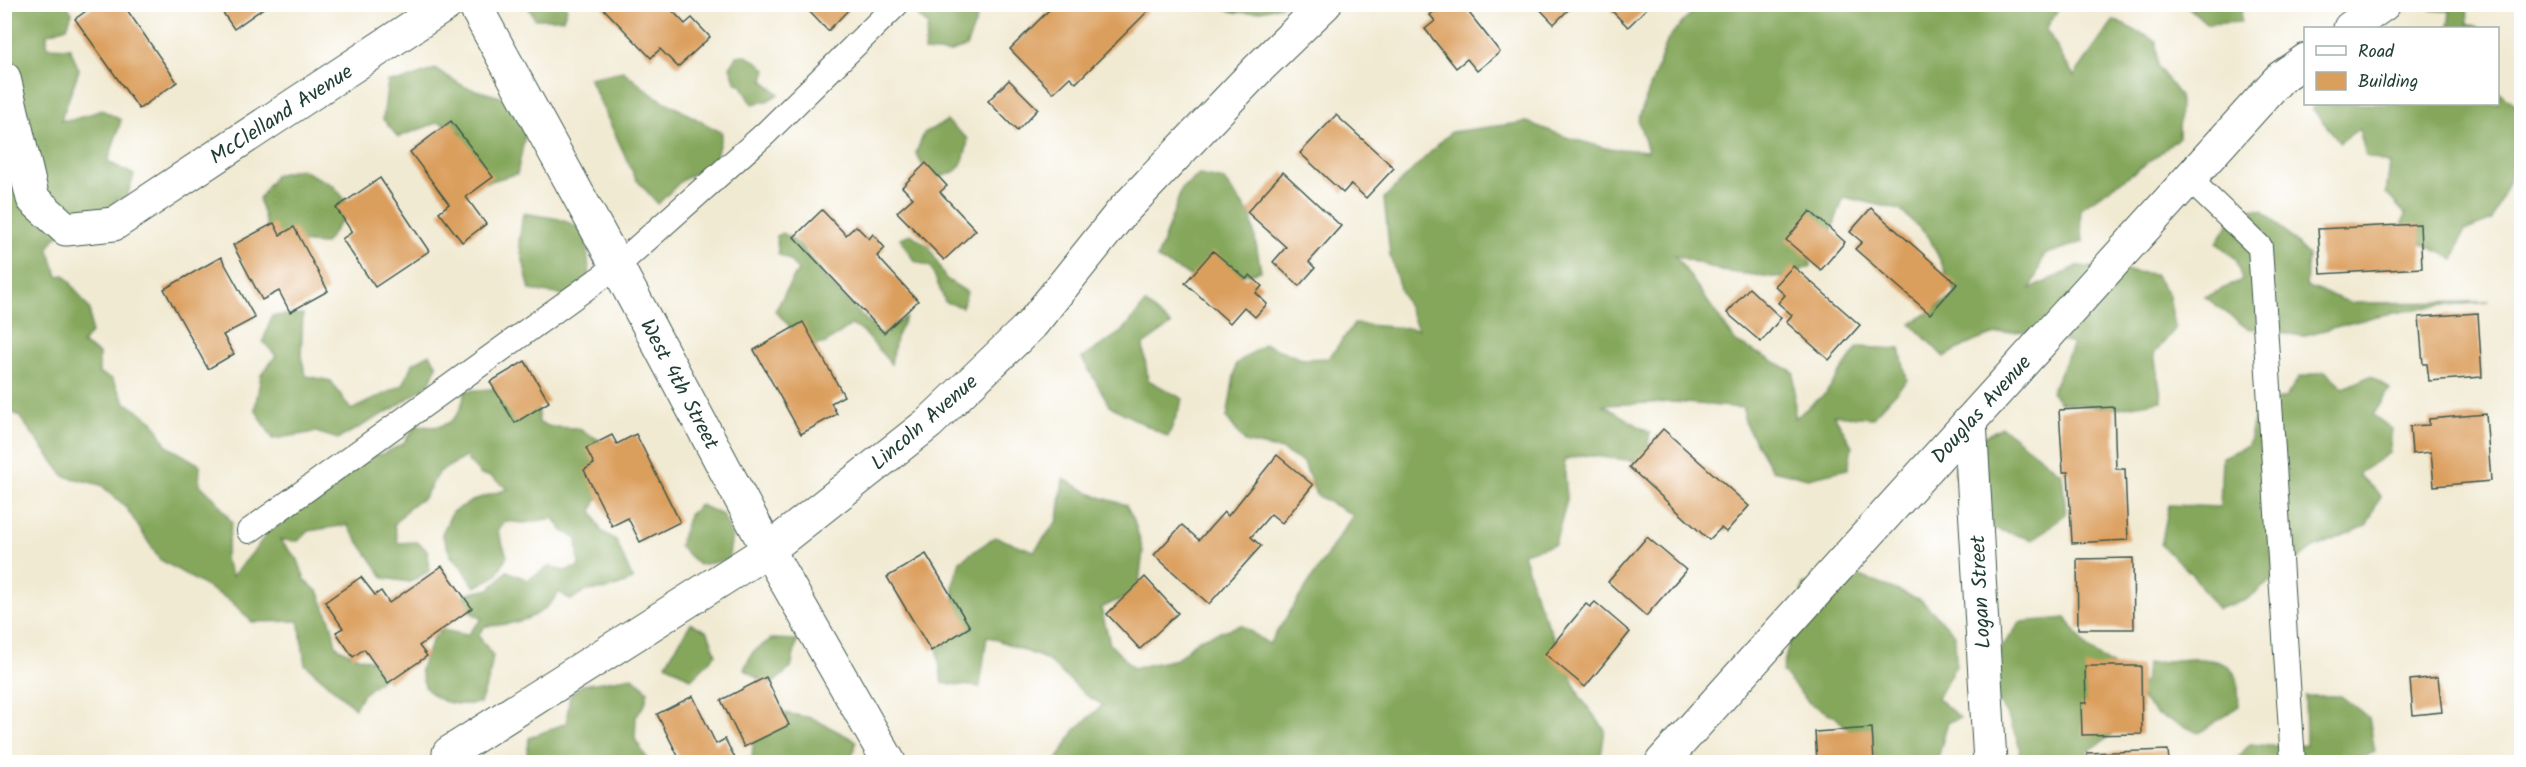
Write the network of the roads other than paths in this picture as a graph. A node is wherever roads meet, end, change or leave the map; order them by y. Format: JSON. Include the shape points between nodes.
{"nodes":[{"id":1,"x":447,"y":4,"type":"edge"},
{"id":2,"x":474,"y":4,"type":"edge"},
{"id":3,"x":897,"y":4,"type":"edge"},
{"id":4,"x":1325,"y":4,"type":"edge"},
{"id":5,"x":2384,"y":4,"type":"edge"},
{"id":6,"x":2351,"y":27,"type":"edge"},
{"id":7,"x":2304,"y":61,"type":"edge"},
{"id":8,"x":4,"y":78,"type":"edge"},
{"id":9,"x":2189,"y":179,"type":"junction"},
{"id":10,"x":617,"y":266,"type":"junction"},
{"id":11,"x":1970,"y":421,"type":"junction"},
{"id":12,"x":249,"y":531,"type":"dead end"},
{"id":13,"x":768,"y":550,"type":"junction"},
{"id":14,"x":449,"y":753,"type":"dead end"},
{"id":15,"x":889,"y":762,"type":"edge"},
{"id":16,"x":1662,"y":762,"type":"edge"},
{"id":17,"x":1990,"y":762,"type":"edge"},
{"id":18,"x":2293,"y":762,"type":"edge"}],
"edges":[{"from":1,"to":8,"type":"street","name":"McClelland Avenue","via":[[114,224],[66,229],[33,199]]},
{"from":2,"to":10,"type":"street","name":"West 4th Street"},
{"from":3,"to":10,"type":"lane","via":[[766,134]]},
{"from":4,"to":13,"type":"street","name":"Lincoln Avenue","via":[[1121,213],[1032,324],[929,423]]},
{"from":5,"to":6,"type":"street"},
{"from":7,"to":9,"type":"street","name":"Douglas Avenue","via":[[2280,78]]},
{"from":9,"to":11,"type":"street","name":"Douglas Avenue"},
{"from":9,"to":18,"type":"lane","via":[[2260,247]]},
{"from":10,"to":12,"type":"lane"},
{"from":10,"to":13,"type":"street","name":"West 4th Street"},
{"from":11,"to":16,"type":"street","name":"Douglas Avenue"},
{"from":11,"to":17,"type":"street","name":"Logan Street"},
{"from":13,"to":14,"type":"street","name":"Lincoln Avenue"},
{"from":13,"to":15,"type":"street","name":"West 4th Street"}]}
